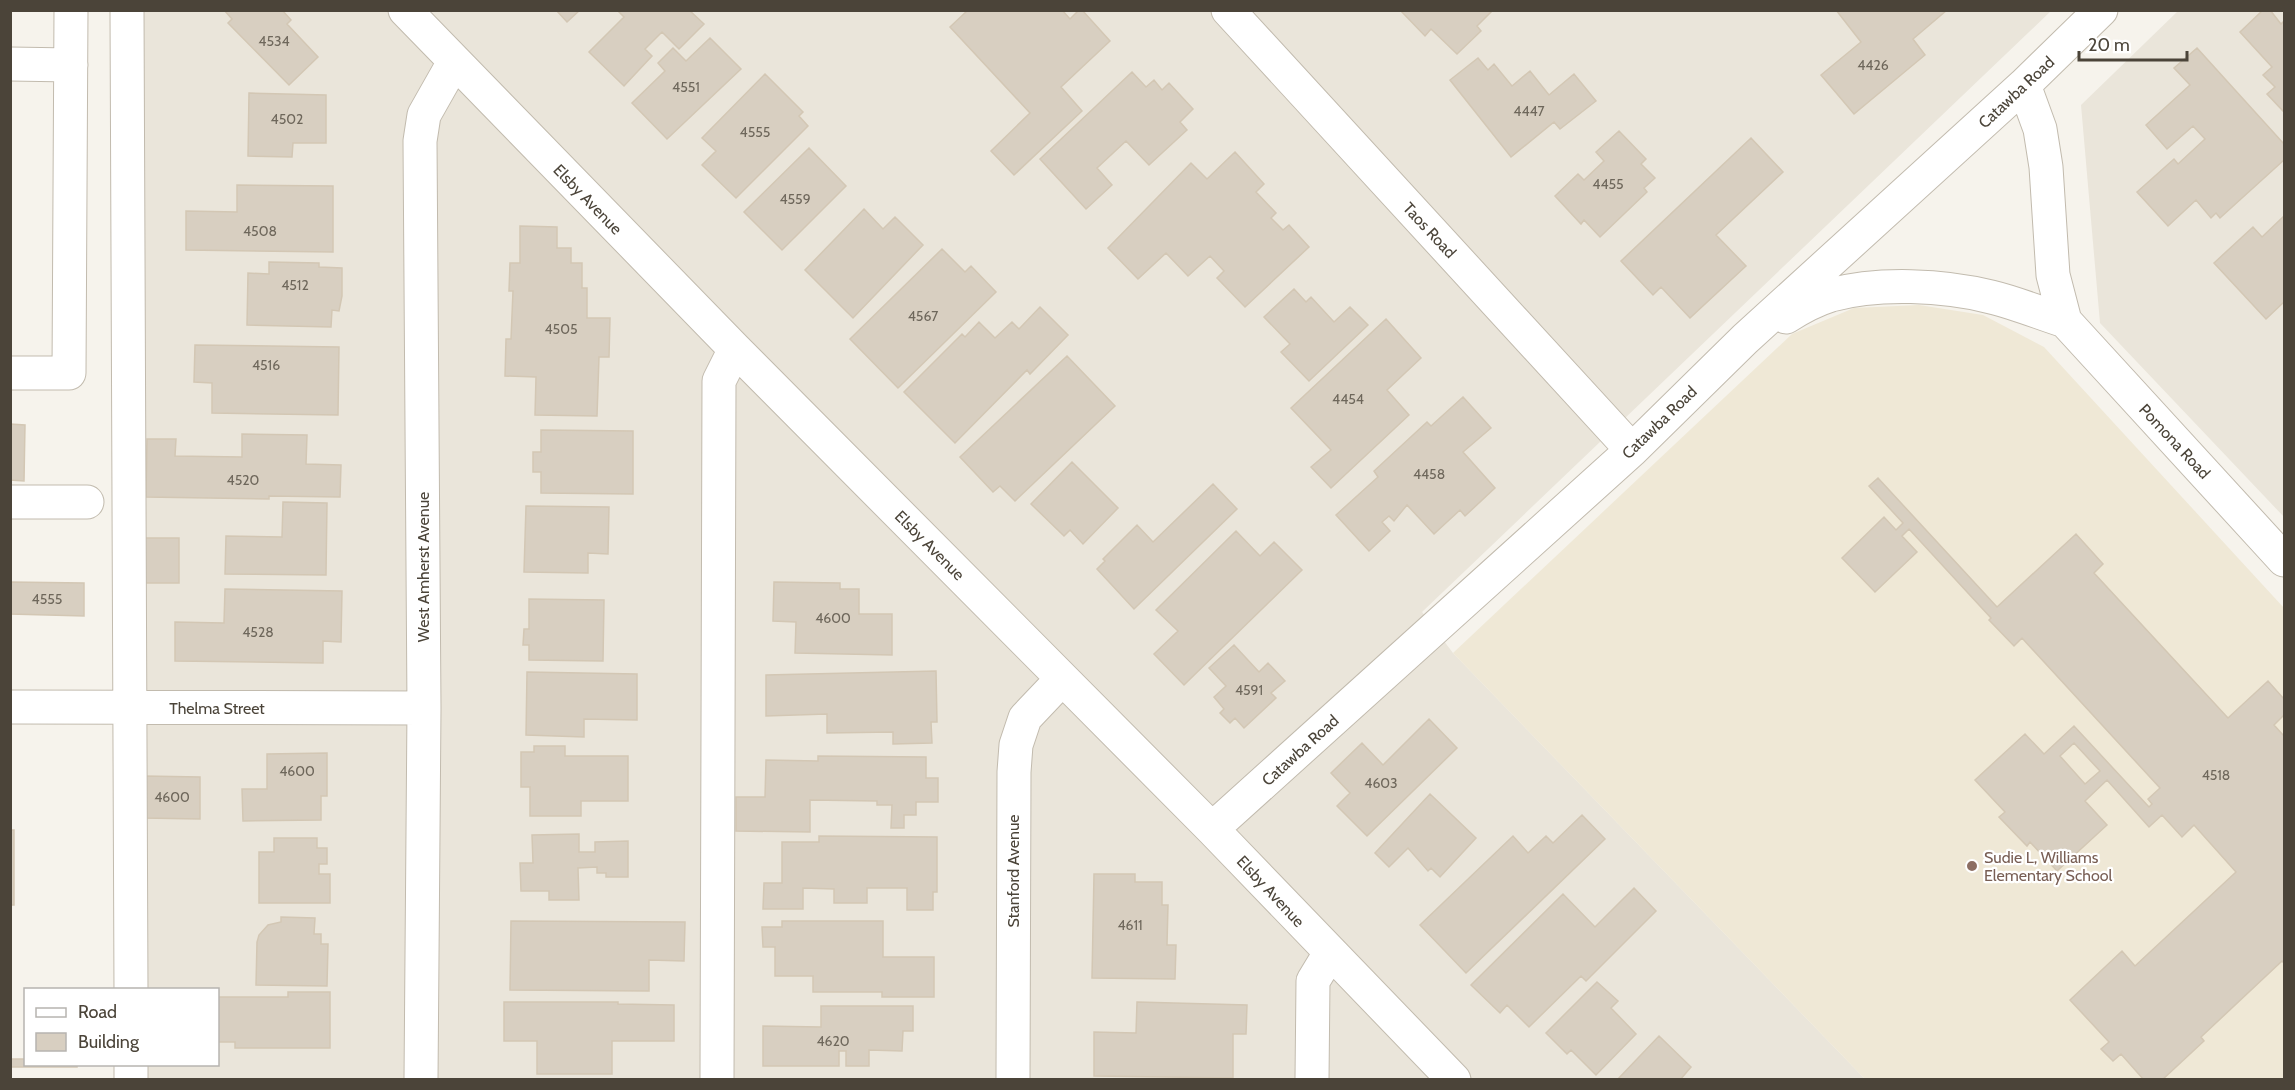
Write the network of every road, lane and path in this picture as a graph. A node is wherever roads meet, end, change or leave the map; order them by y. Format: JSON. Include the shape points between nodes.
{"nodes":[{"id":1,"x":71,"y":10,"type":"edge"},
{"id":2,"x":127,"y":10,"type":"edge"},
{"id":3,"x":405,"y":10,"type":"edge"},
{"id":4,"x":1227,"y":10,"type":"edge"},
{"id":5,"x":2102,"y":10,"type":"edge"},
{"id":6,"x":454,"y":62,"type":"junction"},
{"id":7,"x":10,"y":64,"type":"edge"},
{"id":8,"x":71,"y":65,"type":"junction"},
{"id":9,"x":2024,"y":86,"type":"junction"},
{"id":10,"x":2065,"y":321,"type":"junction"},
{"id":11,"x":1745,"y":339,"type":"junction"},
{"id":12,"x":735,"y":349,"type":"junction"},
{"id":13,"x":10,"y":373,"type":"edge"},
{"id":14,"x":1632,"y":450,"type":"junction"},
{"id":15,"x":10,"y":502,"type":"edge"},
{"id":16,"x":87,"y":502,"type":"dead end"},
{"id":17,"x":2284,"y":560,"type":"edge"},
{"id":18,"x":1062,"y":679,"type":"junction"},
{"id":19,"x":10,"y":707,"type":"edge"},
{"id":20,"x":131,"y":707,"type":"junction"},
{"id":21,"x":424,"y":708,"type":"junction"},
{"id":22,"x":1212,"y":829,"type":"junction"},
{"id":23,"x":1330,"y":953,"type":"junction"},
{"id":24,"x":131,"y":988,"type":"edge"},
{"id":25,"x":421,"y":1080,"type":"edge"},
{"id":26,"x":717,"y":1080,"type":"edge"},
{"id":27,"x":1013,"y":1080,"type":"edge"},
{"id":28,"x":1312,"y":1080,"type":"edge"},
{"id":29,"x":1455,"y":1080,"type":"edge"}],
"edges":[{"from":1,"to":8,"type":"street"},
{"from":2,"to":20,"type":"street"},
{"from":3,"to":6,"type":"street","name":"Elsby Avenue"},
{"from":4,"to":14,"type":"street","name":"Taos Road"},
{"from":5,"to":9,"type":"street","name":"Catawba Road"},
{"from":6,"to":12,"type":"street","name":"Elsby Avenue"},
{"from":6,"to":21,"type":"street","name":"West Amherst Avenue","via":[[424,115],[420,141]]},
{"from":7,"to":8,"type":"street"},
{"from":8,"to":13,"type":"street","via":[[69,373]]},
{"from":9,"to":10,"type":"street","name":"Pomona Road","via":[[2040,129],[2053,275]]},
{"from":9,"to":11,"type":"street","name":"Catawba Road"},
{"from":10,"to":11,"type":"street","name":"Pomona Road","via":[[1990,297],[1918,286],[1878,288],[1832,295],[1808,304]]},
{"from":10,"to":17,"type":"street","name":"Pomona Road"},
{"from":11,"to":14,"type":"street","name":"Catawba Road"},
{"from":12,"to":18,"type":"street","name":"Elsby Avenue"},
{"from":12,"to":26,"type":"street","via":[[719,381]]},
{"from":14,"to":22,"type":"street","name":"Catawba Road"},
{"from":15,"to":16,"type":"street"},
{"from":18,"to":22,"type":"street","name":"Elsby Avenue"},
{"from":18,"to":27,"type":"street","name":"Stanford Avenue","via":[[1025,718],[1017,745]]},
{"from":19,"to":20,"type":"street","name":"Thelma Street"},
{"from":20,"to":21,"type":"street","name":"Thelma Street"},
{"from":20,"to":24,"type":"street"},
{"from":21,"to":25,"type":"street","name":"West Amherst Avenue"},
{"from":22,"to":23,"type":"street","name":"Elsby Avenue"},
{"from":23,"to":28,"type":"street","via":[[1313,981]]},
{"from":23,"to":29,"type":"street","name":"Elsby Avenue"}]}
